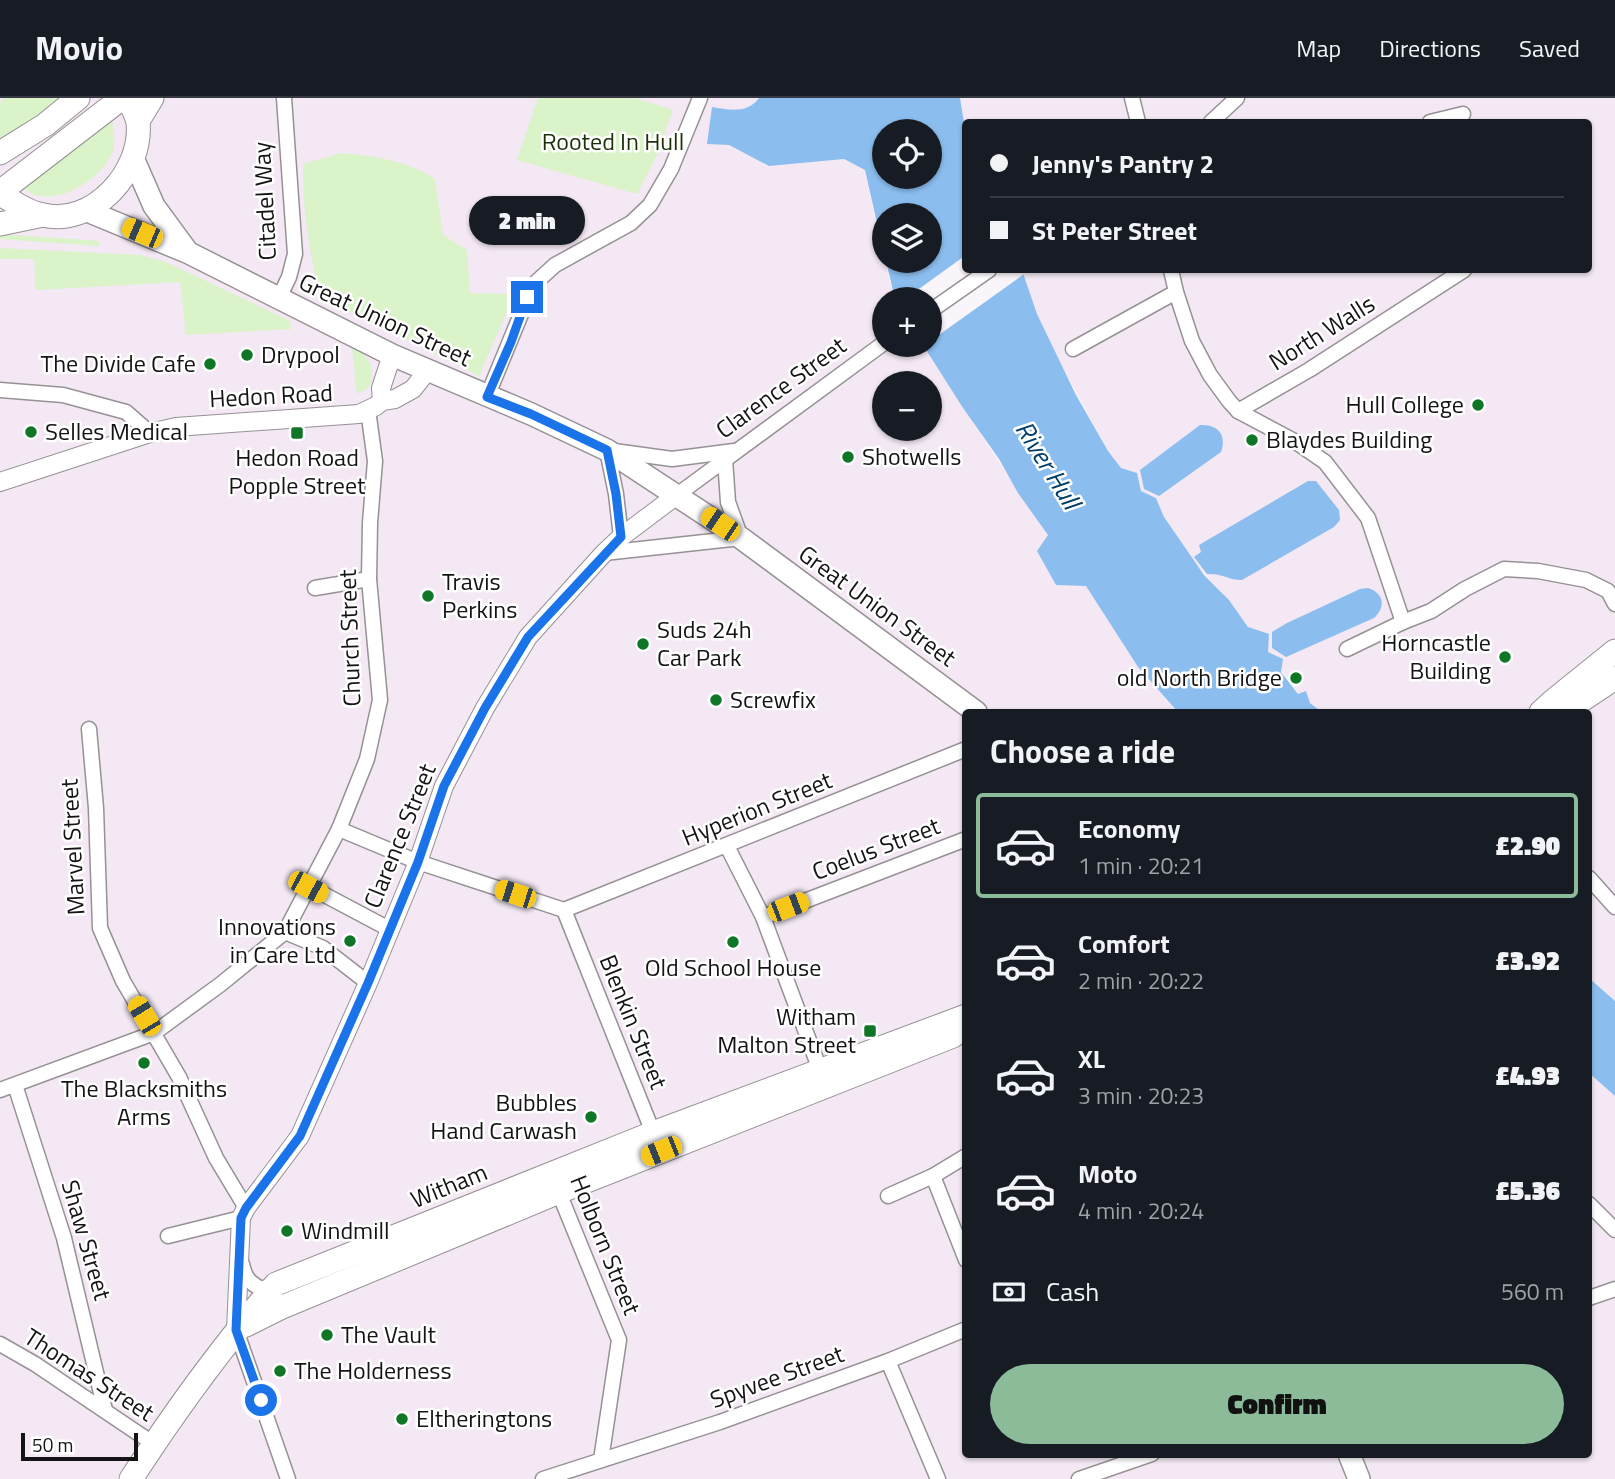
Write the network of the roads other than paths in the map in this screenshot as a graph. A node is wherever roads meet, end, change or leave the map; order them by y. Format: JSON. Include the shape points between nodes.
{"nodes":[{"id":1,"x":78,"y":98,"type":"edge"},
{"id":2,"x":122,"y":98,"type":"edge"},
{"id":3,"x":127,"y":98,"type":"edge"},
{"id":4,"x":152,"y":98,"type":"edge"},
{"id":5,"x":284,"y":98,"type":"edge"},
{"id":6,"x":700,"y":98,"type":"edge"},
{"id":7,"x":1132,"y":98,"type":"edge"},
{"id":8,"x":1237,"y":98,"type":"edge"},
{"id":9,"x":1463,"y":114,"type":"dead end"},
{"id":10,"x":1137,"y":119,"type":"edge"},
{"id":11,"x":1214,"y":119,"type":"edge"},
{"id":12,"x":1442,"y":119,"type":"edge"},
{"id":13,"x":138,"y":121,"type":"junction"},
{"id":14,"x":0,"y":153,"type":"edge"},
{"id":15,"x":133,"y":158,"type":"junction"},
{"id":16,"x":0,"y":192,"type":"edge"},
{"id":17,"x":85,"y":210,"type":"junction"},
{"id":18,"x":43,"y":215,"type":"junction"},
{"id":19,"x":0,"y":224,"type":"edge"},
{"id":20,"x":189,"y":253,"type":"junction"},
{"id":21,"x":985,"y":273,"type":"edge"},
{"id":22,"x":1172,"y":273,"type":"edge"},
{"id":23,"x":1459,"y":273,"type":"edge"},
{"id":24,"x":1176,"y":292,"type":"junction"},
{"id":25,"x":279,"y":298,"type":"junction"},
{"id":26,"x":942,"y":303,"type":"edge"},
{"id":27,"x":1073,"y":349,"type":"dead end"},
{"id":28,"x":872,"y":352,"type":"edge"},
{"id":29,"x":392,"y":355,"type":"junction"},
{"id":30,"x":427,"y":371,"type":"junction"},
{"id":31,"x":0,"y":390,"type":"edge"},
{"id":32,"x":487,"y":397,"type":"junction"},
{"id":33,"x":375,"y":406,"type":"junction"},
{"id":34,"x":1238,"y":411,"type":"junction"},
{"id":35,"x":150,"y":433,"type":"junction"},
{"id":36,"x":607,"y":450,"type":"junction"},
{"id":37,"x":731,"y":455,"type":"junction"},
{"id":38,"x":0,"y":482,"type":"edge"},
{"id":39,"x":677,"y":495,"type":"junction"},
{"id":40,"x":621,"y":537,"type":"junction"},
{"id":41,"x":741,"y":538,"type":"junction"},
{"id":42,"x":604,"y":552,"type":"junction"},
{"id":43,"x":369,"y":579,"type":"junction"},
{"id":44,"x":315,"y":588,"type":"dead end"},
{"id":45,"x":1615,"y":604,"type":"edge"},
{"id":46,"x":1403,"y":622,"type":"junction"},
{"id":47,"x":1347,"y":649,"type":"dead end"},
{"id":48,"x":1615,"y":651,"type":"edge"},
{"id":49,"x":1615,"y":678,"type":"edge"},
{"id":50,"x":972,"y":709,"type":"edge"},
{"id":51,"x":1544,"y":709,"type":"edge"},
{"id":52,"x":1568,"y":709,"type":"edge"},
{"id":53,"x":89,"y":729,"type":"dead end"},
{"id":54,"x":962,"y":751,"type":"edge"},
{"id":55,"x":338,"y":829,"type":"junction"},
{"id":56,"x":962,"y":841,"type":"edge"},
{"id":57,"x":727,"y":846,"type":"junction"},
{"id":58,"x":418,"y":862,"type":"junction"},
{"id":59,"x":1592,"y":880,"type":"edge"},
{"id":60,"x":308,"y":887,"type":"junction"},
{"id":61,"x":1615,"y":907,"type":"edge"},
{"id":62,"x":564,"y":910,"type":"junction"},
{"id":63,"x":762,"y":917,"type":"junction"},
{"id":64,"x":389,"y":929,"type":"junction"},
{"id":65,"x":285,"y":932,"type":"junction"},
{"id":66,"x":368,"y":983,"type":"junction"},
{"id":67,"x":962,"y":1018,"type":"edge"},
{"id":68,"x":962,"y":1032,"type":"edge"},
{"id":69,"x":154,"y":1033,"type":"junction"},
{"id":70,"x":822,"y":1077,"type":"junction"},
{"id":71,"x":15,"y":1085,"type":"junction"},
{"id":72,"x":0,"y":1090,"type":"edge"},
{"id":73,"x":657,"y":1142,"type":"junction"},
{"id":74,"x":962,"y":1158,"type":"edge"},
{"id":75,"x":933,"y":1176,"type":"junction"},
{"id":76,"x":555,"y":1182,"type":"junction"},
{"id":77,"x":888,"y":1196,"type":"dead end"},
{"id":78,"x":1592,"y":1207,"type":"edge"},
{"id":79,"x":243,"y":1213,"type":"junction"},
{"id":80,"x":1615,"y":1230,"type":"edge"},
{"id":81,"x":168,"y":1236,"type":"dead end"},
{"id":82,"x":238,"y":1249,"type":"junction"},
{"id":83,"x":962,"y":1250,"type":"edge"},
{"id":84,"x":276,"y":1284,"type":"junction"},
{"id":85,"x":1615,"y":1289,"type":"edge"},
{"id":86,"x":1592,"y":1296,"type":"edge"},
{"id":87,"x":236,"y":1330,"type":"junction"},
{"id":88,"x":962,"y":1331,"type":"edge"},
{"id":89,"x":0,"y":1344,"type":"edge"},
{"id":90,"x":888,"y":1361,"type":"junction"},
{"id":91,"x":105,"y":1410,"type":"junction"},
{"id":92,"x":153,"y":1444,"type":"junction"},
{"id":93,"x":1140,"y":1458,"type":"edge"},
{"id":94,"x":1351,"y":1458,"type":"edge"},
{"id":95,"x":601,"y":1460,"type":"junction"},
{"id":96,"x":131,"y":1479,"type":"edge"},
{"id":97,"x":288,"y":1479,"type":"edge"},
{"id":98,"x":543,"y":1479,"type":"edge"},
{"id":99,"x":938,"y":1479,"type":"edge"},
{"id":100,"x":1079,"y":1479,"type":"edge"},
{"id":101,"x":1359,"y":1479,"type":"edge"}],
"edges":[{"from":1,"to":14,"type":"highway"},
{"from":2,"to":16,"type":"highway"},
{"from":3,"to":13,"type":"highway"},
{"from":4,"to":13,"type":"highway"},
{"from":5,"to":25,"type":"street","name":"Citadel Way","via":[[295,254]]},
{"from":6,"to":32,"type":"street","via":[[671,169],[650,205],[631,223],[555,265],[534,285]]},
{"from":7,"to":10,"type":"street"},
{"from":8,"to":11,"type":"street"},
{"from":9,"to":12,"type":"street"},
{"from":13,"to":15,"type":"highway"},
{"from":15,"to":17,"type":"highway","via":[[110,195]]},
{"from":15,"to":20,"type":"main road","name":"Great Union Street","via":[[154,206]]},
{"from":16,"to":18,"type":"highway"},
{"from":17,"to":18,"type":"highway"},
{"from":17,"to":20,"type":"main road","name":"Great Union Street"},
{"from":18,"to":19,"type":"highway"},
{"from":20,"to":25,"type":"main road","name":"Great Union Street"},
{"from":21,"to":26,"type":"street"},
{"from":22,"to":24,"type":"street"},
{"from":23,"to":34,"type":"street","name":"North Walls"},
{"from":24,"to":27,"type":"street"},
{"from":24,"to":34,"type":"street","via":[[1192,341],[1210,375]]},
{"from":25,"to":29,"type":"main road","name":"Great Union Street"},
{"from":28,"to":37,"type":"street","name":"Clarence Street"},
{"from":29,"to":30,"type":"main road","name":"Great Union Street"},
{"from":29,"to":33,"type":"street"},
{"from":30,"to":32,"type":"main road","name":"Great Union Street"},
{"from":30,"to":33,"type":"street","name":"Hedon Road","via":[[413,389]]},
{"from":31,"to":35,"type":"street","via":[[63,395],[126,412]]},
{"from":32,"to":36,"type":"main road","name":"Great Union Street"},
{"from":33,"to":35,"type":"street","name":"Hedon Road","via":[[350,416],[186,426]]},
{"from":33,"to":43,"type":"street","name":"Church Street"},
{"from":34,"to":46,"type":"street","via":[[1325,462],[1348,491],[1368,518]]},
{"from":35,"to":38,"type":"street","name":"Hedon Road"},
{"from":36,"to":37,"type":"street","via":[[672,458]]},
{"from":36,"to":39,"type":"main road","name":"Great Union Street"},
{"from":36,"to":40,"type":"street"},
{"from":37,"to":39,"type":"street","name":"Clarence Street"},
{"from":37,"to":41,"type":"street","via":[[728,502]]},
{"from":39,"to":40,"type":"street","name":"Clarence Street"},
{"from":39,"to":41,"type":"main road","name":"Great Union Street"},
{"from":40,"to":42,"type":"street","name":"Clarence Street"},
{"from":41,"to":42,"type":"street"},
{"from":41,"to":50,"type":"main road","name":"Great Union Street"},
{"from":42,"to":58,"type":"street","name":"Clarence Street","via":[[528,637],[485,708],[444,786]]},
{"from":43,"to":44,"type":"street"},
{"from":43,"to":55,"type":"street","name":"Church Street","via":[[380,700],[367,759]]},
{"from":45,"to":46,"type":"street","via":[[1608,591],[1586,580],[1504,569]]},
{"from":46,"to":47,"type":"street"},
{"from":48,"to":51,"type":"highway"},
{"from":49,"to":52,"type":"highway"},
{"from":53,"to":69,"type":"street","name":"Marvel Street","via":[[100,928],[123,981]]},
{"from":54,"to":57,"type":"street","name":"Hyperion Street"},
{"from":55,"to":58,"type":"street"},
{"from":55,"to":60,"type":"street","name":"Church Street"},
{"from":56,"to":63,"type":"street","name":"Coelus Street"},
{"from":57,"to":62,"type":"street","name":"Hyperion Street"},
{"from":57,"to":63,"type":"street"},
{"from":58,"to":62,"type":"street"},
{"from":58,"to":64,"type":"street","name":"Clarence Street"},
{"from":59,"to":61,"type":"street"},
{"from":60,"to":64,"type":"street"},
{"from":60,"to":65,"type":"street","name":"Church Street"},
{"from":62,"to":73,"type":"street","name":"Blenkin Street"},
{"from":63,"to":70,"type":"street"},
{"from":64,"to":66,"type":"street","name":"Clarence Street"},
{"from":65,"to":66,"type":"street","via":[[323,948]]},
{"from":65,"to":69,"type":"street","name":"Church Street"},
{"from":66,"to":79,"type":"street","name":"Clarence Street","via":[[300,1136]]},
{"from":67,"to":70,"type":"highway","name":"Witham"},
{"from":68,"to":70,"type":"highway","name":"Witham"},
{"from":69,"to":71,"type":"street","name":"Church Street"},
{"from":69,"to":79,"type":"street","name":"Marvel Street"},
{"from":70,"to":73,"type":"highway","name":"Witham"},
{"from":71,"to":72,"type":"street","name":"Church Street"},
{"from":71,"to":91,"type":"street","name":"Shaw Street","via":[[64,1238]]},
{"from":73,"to":76,"type":"highway","name":"Witham"},
{"from":74,"to":75,"type":"street"},
{"from":75,"to":77,"type":"street"},
{"from":75,"to":83,"type":"street"},
{"from":76,"to":84,"type":"highway","name":"Witham"},
{"from":76,"to":87,"type":"highway","name":"Witham"},
{"from":76,"to":95,"type":"street","name":"Holborn Street","via":[[619,1340]]},
{"from":78,"to":80,"type":"street"},
{"from":79,"to":81,"type":"street"},
{"from":79,"to":82,"type":"street"},
{"from":82,"to":84,"type":"street","via":[[245,1278],[261,1289]]},
{"from":82,"to":87,"type":"street"},
{"from":84,"to":87,"type":"highway","name":"Witham"},
{"from":85,"to":86,"type":"street"},
{"from":87,"to":92,"type":"highway"},
{"from":87,"to":97,"type":"street"},
{"from":88,"to":90,"type":"street","name":"Spyvee Street"},
{"from":89,"to":91,"type":"street","name":"Thomas Street"},
{"from":90,"to":95,"type":"street","name":"Spyvee Street"},
{"from":90,"to":99,"type":"street"},
{"from":91,"to":92,"type":"street","name":"Thomas Street"},
{"from":92,"to":96,"type":"highway"},
{"from":93,"to":100,"type":"street"},
{"from":94,"to":101,"type":"main road"},
{"from":95,"to":98,"type":"street","name":"Spyvee Street"}]}
